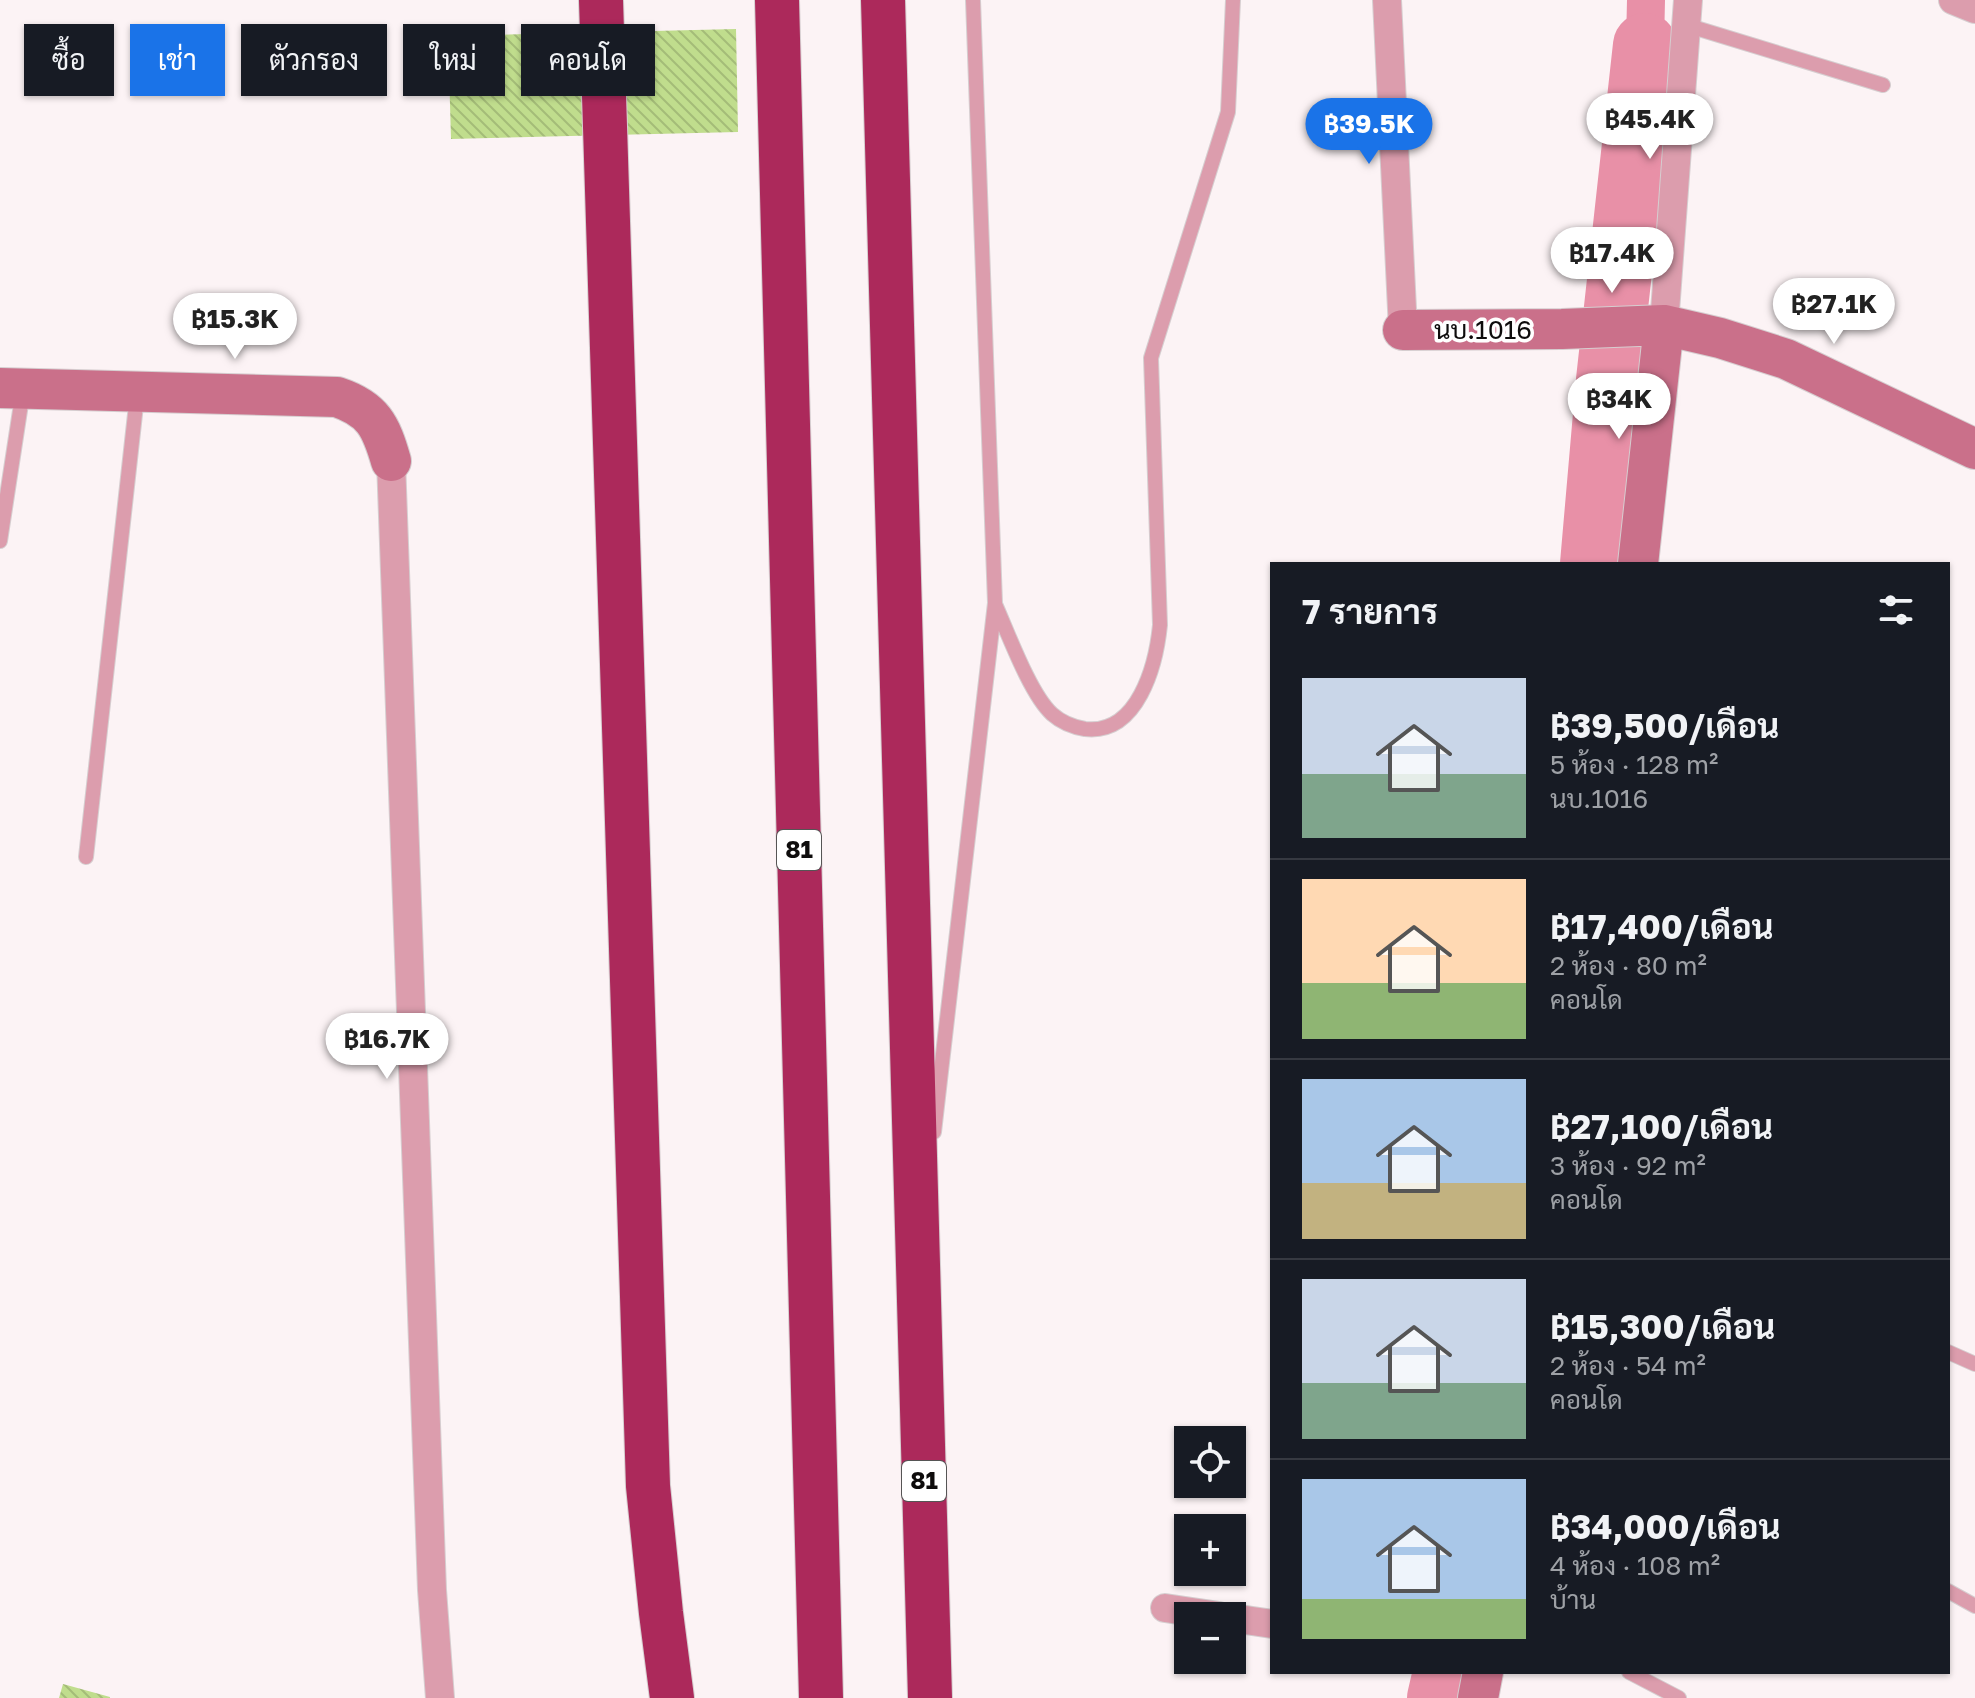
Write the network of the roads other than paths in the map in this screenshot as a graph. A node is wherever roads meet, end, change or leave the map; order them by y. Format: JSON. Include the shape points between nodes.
{"nodes":[{"id":1,"x":601,"y":0,"type":"edge"},
{"id":2,"x":777,"y":0,"type":"edge"},
{"id":3,"x":883,"y":0,"type":"edge"},
{"id":4,"x":973,"y":0,"type":"edge"},
{"id":5,"x":1233,"y":0,"type":"edge"},
{"id":6,"x":1387,"y":0,"type":"edge"},
{"id":7,"x":1953,"y":0,"type":"edge"},
{"id":8,"x":1975,"y":9,"type":"edge"},
{"id":9,"x":1687,"y":13,"type":"edge"},
{"id":10,"x":1883,"y":85,"type":"dead end"},
{"id":11,"x":1664,"y":325,"type":"junction"},
{"id":12,"x":1403,"y":330,"type":"joint"},
{"id":13,"x":11,"y":388,"type":"edge"},
{"id":14,"x":138,"y":391,"type":"junction"},
{"id":15,"x":1975,"y":449,"type":"edge"},
{"id":16,"x":391,"y":461,"type":"joint"},
{"id":17,"x":0,"y":541,"type":"edge"},
{"id":18,"x":1638,"y":562,"type":"edge"},
{"id":19,"x":995,"y":603,"type":"junction"},
{"id":20,"x":86,"y":857,"type":"dead end"},
{"id":21,"x":931,"y":1154,"type":"dead end"},
{"id":22,"x":929,"y":1169,"type":"dead end"},
{"id":23,"x":918,"y":1264,"type":"junction"},
{"id":24,"x":1950,"y":1353,"type":"edge"},
{"id":25,"x":1975,"y":1364,"type":"edge"},
{"id":26,"x":1950,"y":1592,"type":"edge"},
{"id":27,"x":1975,"y":1606,"type":"edge"},
{"id":28,"x":1165,"y":1608,"type":"dead end"},
{"id":29,"x":1174,"y":1609,"type":"edge"},
{"id":30,"x":1246,"y":1620,"type":"edge"},
{"id":31,"x":1270,"y":1624,"type":"edge"},
{"id":32,"x":1483,"y":1674,"type":"edge"},
{"id":33,"x":1633,"y":1674,"type":"edge"},
{"id":34,"x":440,"y":1698,"type":"edge"},
{"id":35,"x":672,"y":1698,"type":"edge"},
{"id":36,"x":821,"y":1698,"type":"edge"},
{"id":37,"x":930,"y":1698,"type":"edge"},
{"id":38,"x":1478,"y":1698,"type":"edge"},
{"id":39,"x":1679,"y":1698,"type":"edge"}],
"edges":[{"from":1,"to":35,"type":"highway","via":[[648,1486]]},
{"from":2,"to":36,"type":"highway","number":"81"},
{"from":3,"to":23,"type":"highway","number":"81"},
{"from":4,"to":19,"type":"lane"},
{"from":5,"to":19,"type":"lane","via":[[1228,112],[1151,358],[1160,625],[1152,671],[1127,713],[1117,723],[1090,730],[1051,714],[1033,689]]},
{"from":6,"to":12,"type":"street"},
{"from":7,"to":8,"type":"street"},
{"from":9,"to":10,"type":"lane"},
{"from":9,"to":11,"type":"street"},
{"from":11,"to":12,"type":"street","name":"นบ.1016","number":"นบ.1016"},
{"from":11,"to":15,"type":"street","number":"นบ.1016","via":[[1786,359]]},
{"from":11,"to":18,"type":"street"},
{"from":13,"to":14,"type":"street"},
{"from":13,"to":17,"type":"lane"},
{"from":14,"to":16,"type":"street","via":[[337,397],[373,418]]},
{"from":14,"to":20,"type":"lane"},
{"from":16,"to":34,"type":"street"},
{"from":19,"to":21,"type":"lane"},
{"from":22,"to":23,"type":"lane"},
{"from":23,"to":37,"type":"highway","number":"81"},
{"from":24,"to":25,"type":"lane"},
{"from":26,"to":27,"type":"lane"},
{"from":28,"to":29,"type":"street"},
{"from":30,"to":31,"type":"street"},
{"from":32,"to":38,"type":"street"},
{"from":33,"to":39,"type":"lane"}]}
